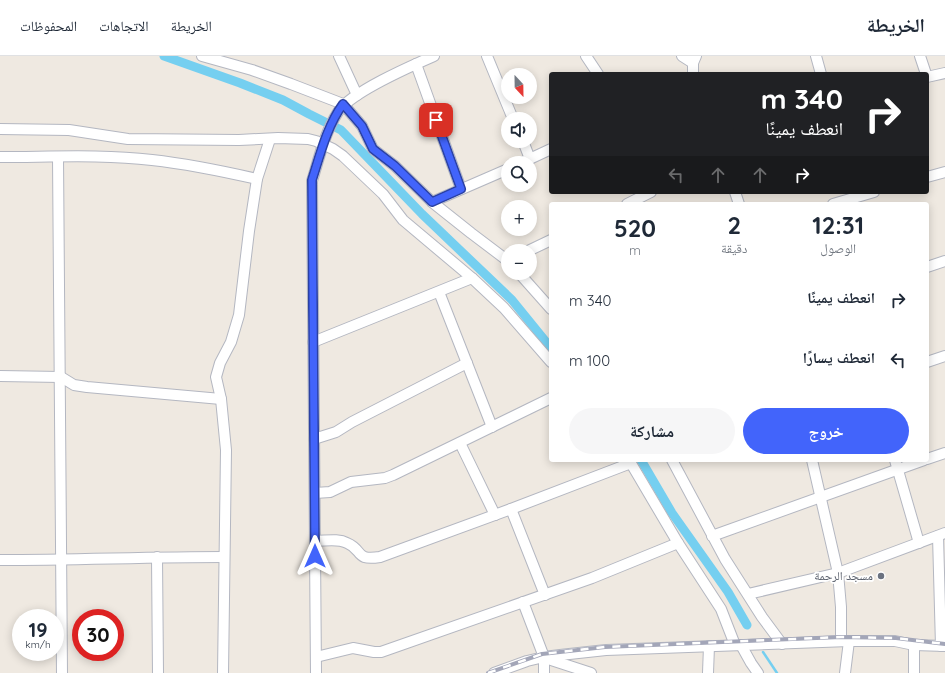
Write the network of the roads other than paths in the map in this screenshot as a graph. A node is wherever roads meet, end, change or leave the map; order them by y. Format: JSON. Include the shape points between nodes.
{"nodes":[{"id":1,"x":202,"y":56,"type":"edge"},
{"id":2,"x":339,"y":56,"type":"edge"},
{"id":3,"x":434,"y":56,"type":"edge"},
{"id":4,"x":487,"y":56,"type":"edge"},
{"id":5,"x":586,"y":56,"type":"edge"},
{"id":6,"x":682,"y":56,"type":"edge"},
{"id":7,"x":816,"y":56,"type":"edge"},
{"id":8,"x":920,"y":56,"type":"edge"},
{"id":9,"x":694,"y":60,"type":"edge"},
{"id":10,"x":416,"y":64,"type":"junction"},
{"id":11,"x":597,"y":72,"type":"edge"},
{"id":12,"x":693,"y":72,"type":"edge"},
{"id":13,"x":820,"y":72,"type":"edge"},
{"id":14,"x":925,"y":72,"type":"edge"},
{"id":15,"x":945,"y":73,"type":"edge"},
{"id":16,"x":929,"y":77,"type":"edge"},
{"id":17,"x":356,"y":95,"type":"junction"},
{"id":18,"x":340,"y":108,"type":"junction"},
{"id":19,"x":510,"y":112,"type":"edge"},
{"id":20,"x":0,"y":129,"type":"edge"},
{"id":21,"x":270,"y":139,"type":"junction"},
{"id":22,"x":325,"y":140,"type":"junction"},
{"id":23,"x":549,"y":151,"type":"edge"},
{"id":24,"x":537,"y":156,"type":"edge"},
{"id":25,"x":0,"y":157,"type":"edge"},
{"id":26,"x":58,"y":157,"type":"junction"},
{"id":27,"x":501,"y":172,"type":"edge"},
{"id":28,"x":945,"y":172,"type":"edge"},
{"id":29,"x":929,"y":176,"type":"edge"},
{"id":30,"x":257,"y":179,"type":"junction"},
{"id":31,"x":461,"y":189,"type":"junction"},
{"id":32,"x":647,"y":194,"type":"edge"},
{"id":33,"x":867,"y":194,"type":"edge"},
{"id":34,"x":854,"y":198,"type":"edge"},
{"id":35,"x":432,"y":202,"type":"junction"},
{"id":36,"x":631,"y":202,"type":"edge"},
{"id":37,"x":840,"y":202,"type":"edge"},
{"id":38,"x":549,"y":241,"type":"edge"},
{"id":39,"x":537,"y":247,"type":"edge"},
{"id":40,"x":501,"y":256,"type":"edge"},
{"id":41,"x":945,"y":261,"type":"edge"},
{"id":42,"x":929,"y":266,"type":"edge"},
{"id":43,"x":472,"y":278,"type":"junction"},
{"id":44,"x":525,"y":280,"type":"edge"},
{"id":45,"x":439,"y":292,"type":"junction"},
{"id":46,"x":549,"y":307,"type":"edge"},
{"id":47,"x":313,"y":342,"type":"junction"},
{"id":48,"x":945,"y":356,"type":"edge"},
{"id":49,"x":549,"y":360,"type":"edge"},
{"id":50,"x":929,"y":361,"type":"edge"},
{"id":51,"x":467,"y":363,"type":"junction"},
{"id":52,"x":0,"y":376,"type":"edge"},
{"id":53,"x":61,"y":376,"type":"junction"},
{"id":54,"x":221,"y":399,"type":"junction"},
{"id":55,"x":549,"y":399,"type":"edge"},
{"id":56,"x":492,"y":427,"type":"junction"},
{"id":57,"x":314,"y":439,"type":"junction"},
{"id":58,"x":460,"y":443,"type":"junction"},
{"id":59,"x":945,"y":453,"type":"edge"},
{"id":60,"x":929,"y":459,"type":"edge"},
{"id":61,"x":628,"y":462,"type":"edge"},
{"id":62,"x":631,"y":462,"type":"edge"},
{"id":63,"x":673,"y":462,"type":"edge"},
{"id":64,"x":812,"y":462,"type":"edge"},
{"id":65,"x":914,"y":462,"type":"edge"},
{"id":66,"x":896,"y":465,"type":"edge"},
{"id":67,"x":315,"y":493,"type":"junction"},
{"id":68,"x":820,"y":497,"type":"junction"},
{"id":69,"x":511,"y":509,"type":"junction"},
{"id":70,"x":494,"y":515,"type":"junction"},
{"id":71,"x":941,"y":535,"type":"edge"},
{"id":72,"x":712,"y":536,"type":"junction"},
{"id":73,"x":315,"y":541,"type":"junction"},
{"id":74,"x":678,"y":543,"type":"junction"},
{"id":75,"x":919,"y":543,"type":"junction"},
{"id":76,"x":157,"y":557,"type":"junction"},
{"id":77,"x":224,"y":557,"type":"junction"},
{"id":78,"x":0,"y":560,"type":"edge"},
{"id":79,"x":62,"y":560,"type":"junction"},
{"id":80,"x":838,"y":573,"type":"junction"},
{"id":81,"x":748,"y":594,"type":"junction"},
{"id":82,"x":545,"y":595,"type":"junction"},
{"id":83,"x":942,"y":601,"type":"edge"},
{"id":84,"x":523,"y":602,"type":"junction"},
{"id":85,"x":845,"y":641,"type":"junction"},
{"id":86,"x":782,"y":644,"type":"junction"},
{"id":87,"x":738,"y":645,"type":"junction"},
{"id":88,"x":914,"y":645,"type":"junction"},
{"id":89,"x":709,"y":646,"type":"junction"},
{"id":90,"x":943,"y":646,"type":"edge"},
{"id":91,"x":316,"y":657,"type":"junction"},
{"id":92,"x":544,"y":657,"type":"junction"},
{"id":93,"x":62,"y":673,"type":"edge"},
{"id":94,"x":158,"y":673,"type":"edge"},
{"id":95,"x":223,"y":673,"type":"edge"},
{"id":96,"x":316,"y":673,"type":"edge"},
{"id":97,"x":494,"y":673,"type":"edge"},
{"id":98,"x":544,"y":673,"type":"edge"},
{"id":99,"x":591,"y":673,"type":"edge"},
{"id":100,"x":708,"y":673,"type":"edge"},
{"id":101,"x":758,"y":673,"type":"edge"},
{"id":102,"x":844,"y":673,"type":"edge"},
{"id":103,"x":914,"y":673,"type":"edge"}],
"edges":[{"from":1,"to":18,"type":"street","via":[[291,84]]},
{"from":2,"to":17,"type":"street"},
{"from":3,"to":10,"type":"street"},
{"from":4,"to":19,"type":"street"},
{"from":5,"to":11,"type":"street"},
{"from":6,"to":9,"type":"street"},
{"from":7,"to":13,"type":"street"},
{"from":8,"to":14,"type":"street"},
{"from":9,"to":12,"type":"street"},
{"from":10,"to":17,"type":"street"},
{"from":10,"to":31,"type":"street"},
{"from":15,"to":16,"type":"street"},
{"from":17,"to":18,"type":"street"},
{"from":18,"to":22,"type":"street"},
{"from":18,"to":35,"type":"street","via":[[362,126],[373,149],[395,166]]},
{"from":20,"to":21,"type":"street","via":[[69,130],[128,139]]},
{"from":21,"to":22,"type":"street"},
{"from":21,"to":30,"type":"street"},
{"from":22,"to":43,"type":"street","via":[[383,194],[403,220]]},
{"from":22,"to":47,"type":"street","via":[[312,180]]},
{"from":23,"to":24,"type":"street"},
{"from":25,"to":26,"type":"street"},
{"from":26,"to":30,"type":"street","via":[[152,160]]},
{"from":26,"to":53,"type":"street"},
{"from":27,"to":31,"type":"street"},
{"from":28,"to":29,"type":"street"},
{"from":30,"to":54,"type":"street","via":[[239,315],[216,377]]},
{"from":31,"to":35,"type":"street"},
{"from":32,"to":36,"type":"street"},
{"from":33,"to":34,"type":"street"},
{"from":34,"to":37,"type":"street"},
{"from":35,"to":40,"type":"street"},
{"from":38,"to":39,"type":"street"},
{"from":41,"to":42,"type":"street"},
{"from":43,"to":45,"type":"street"},
{"from":43,"to":49,"type":"street","via":[[504,308]]},
{"from":44,"to":46,"type":"street"},
{"from":45,"to":47,"type":"street"},
{"from":45,"to":51,"type":"street"},
{"from":47,"to":57,"type":"street"},
{"from":48,"to":50,"type":"street"},
{"from":51,"to":56,"type":"street"},
{"from":51,"to":57,"type":"street","via":[[336,432]]},
{"from":52,"to":53,"type":"street"},
{"from":53,"to":54,"type":"street","via":[[74,385],[87,387]]},
{"from":53,"to":79,"type":"street"},
{"from":54,"to":77,"type":"street","via":[[226,450]]},
{"from":55,"to":56,"type":"street"},
{"from":56,"to":58,"type":"street"},
{"from":57,"to":67,"type":"street"},
{"from":58,"to":67,"type":"street","via":[[385,478],[351,482],[330,492]]},
{"from":58,"to":70,"type":"street"},
{"from":59,"to":60,"type":"street"},
{"from":61,"to":69,"type":"street"},
{"from":62,"to":74,"type":"street"},
{"from":63,"to":72,"type":"street"},
{"from":64,"to":68,"type":"street"},
{"from":65,"to":66,"type":"street"},
{"from":66,"to":68,"type":"street"},
{"from":66,"to":75,"type":"street"},
{"from":67,"to":73,"type":"street"},
{"from":68,"to":72,"type":"street"},
{"from":68,"to":80,"type":"street"},
{"from":69,"to":70,"type":"street"},
{"from":69,"to":82,"type":"street"},
{"from":70,"to":73,"type":"street","via":[[369,559],[360,555],[347,543],[338,540]]},
{"from":71,"to":75,"type":"street"},
{"from":71,"to":83,"type":"street"},
{"from":72,"to":81,"type":"street"},
{"from":73,"to":91,"type":"street"},
{"from":74,"to":82,"type":"street"},
{"from":74,"to":87,"type":"street","via":[[722,609]]},
{"from":75,"to":80,"type":"street"},
{"from":76,"to":77,"type":"street"},
{"from":76,"to":79,"type":"street"},
{"from":76,"to":94,"type":"street"},
{"from":77,"to":95,"type":"street"},
{"from":78,"to":79,"type":"street"},
{"from":79,"to":93,"type":"street"},
{"from":80,"to":81,"type":"street"},
{"from":80,"to":85,"type":"street"},
{"from":81,"to":86,"type":"street"},
{"from":82,"to":84,"type":"street"},
{"from":83,"to":90,"type":"street"},
{"from":84,"to":91,"type":"street","via":[[381,652],[353,648]]},
{"from":84,"to":92,"type":"street"},
{"from":85,"to":86,"type":"street"},
{"from":85,"to":88,"type":"street","via":[[895,641]]},
{"from":85,"to":102,"type":"street"},
{"from":86,"to":87,"type":"street"},
{"from":87,"to":89,"type":"street"},
{"from":87,"to":101,"type":"street"},
{"from":88,"to":90,"type":"street"},
{"from":88,"to":103,"type":"street"},
{"from":89,"to":92,"type":"street","via":[[606,650]]},
{"from":89,"to":100,"type":"street"},
{"from":91,"to":96,"type":"street"},
{"from":92,"to":97,"type":"street"},
{"from":92,"to":98,"type":"street"},
{"from":92,"to":99,"type":"street"}]}
